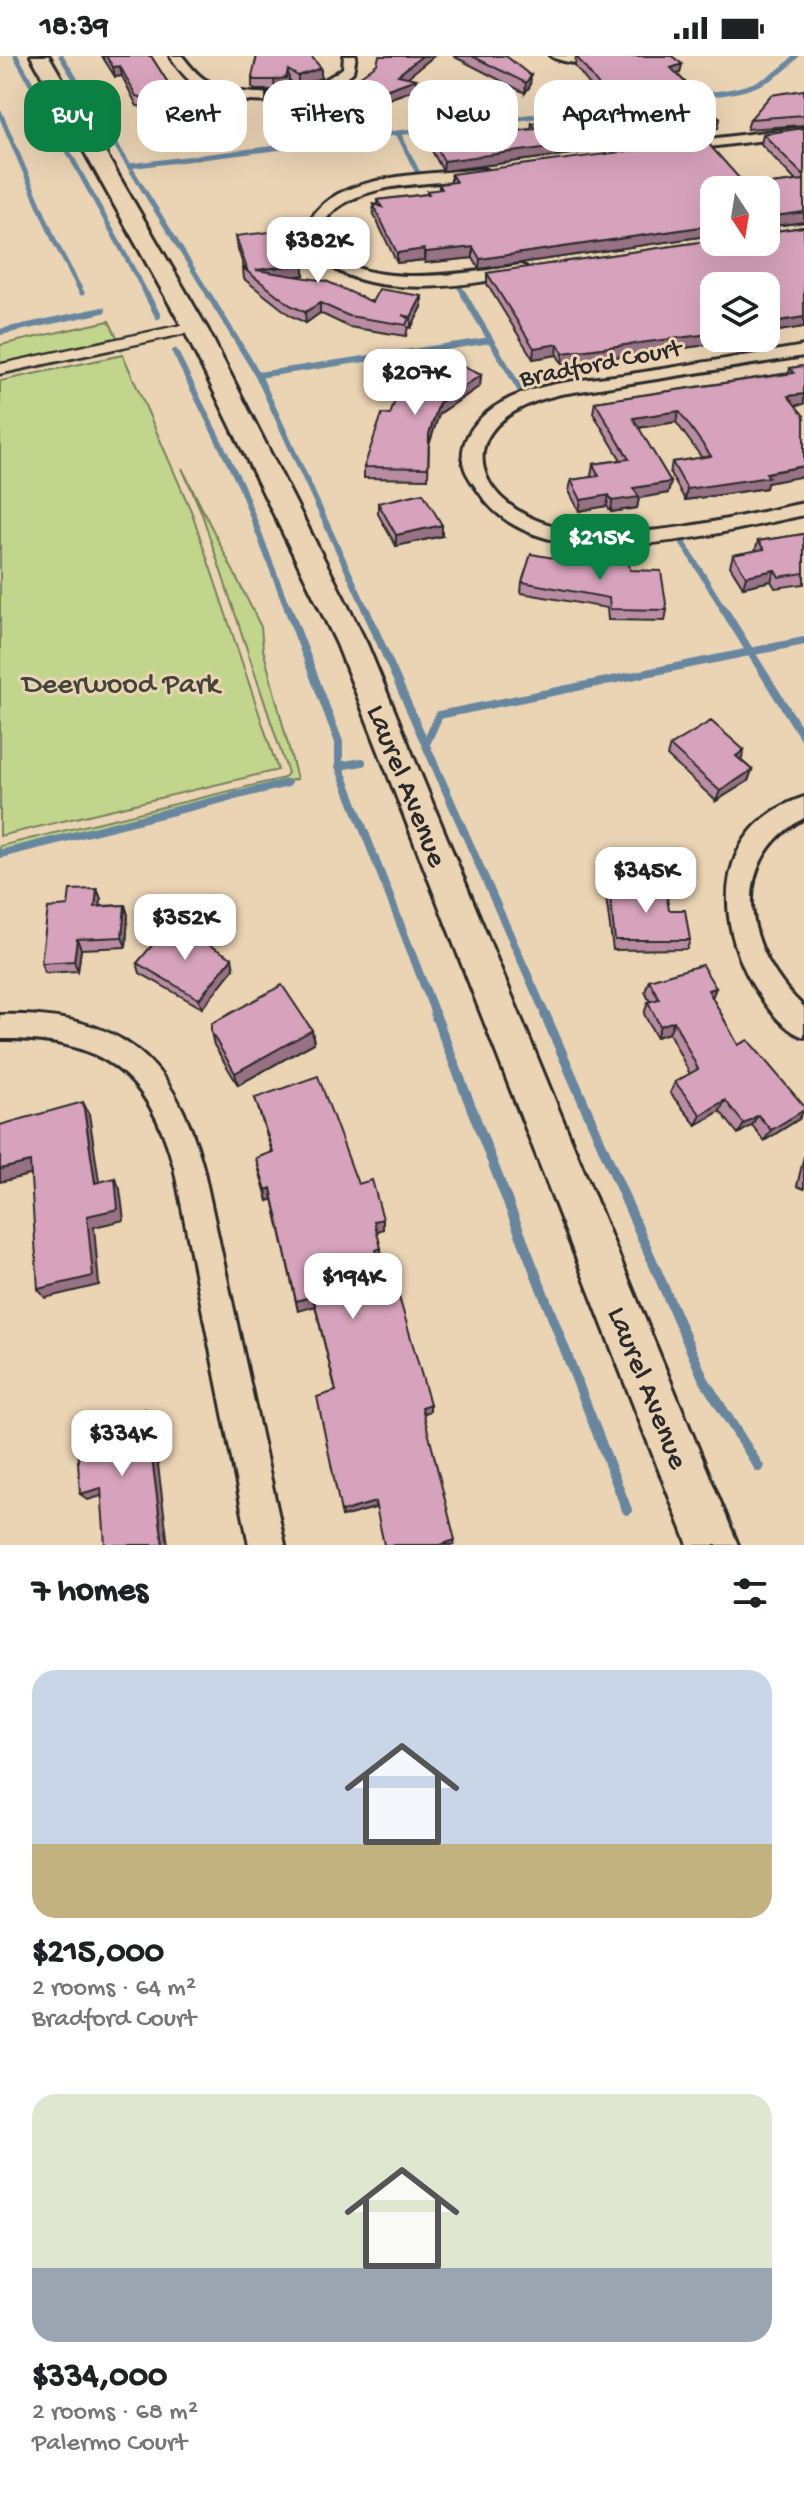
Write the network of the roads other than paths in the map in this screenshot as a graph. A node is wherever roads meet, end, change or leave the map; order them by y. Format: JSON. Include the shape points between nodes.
{"nodes":[{"id":1,"x":40,"y":56,"type":"edge"},
{"id":2,"x":176,"y":56,"type":"edge"},
{"id":3,"x":350,"y":56,"type":"edge"},
{"id":4,"x":557,"y":56,"type":"edge"},
{"id":5,"x":621,"y":56,"type":"edge"},
{"id":6,"x":804,"y":131,"type":"edge"},
{"id":7,"x":716,"y":142,"type":"edge"},
{"id":8,"x":495,"y":171,"type":"edge"},
{"id":9,"x":534,"y":268,"type":"edge"},
{"id":10,"x":194,"y":327,"type":"junction"},
{"id":11,"x":804,"y":351,"type":"edge"},
{"id":12,"x":0,"y":369,"type":"edge"},
{"id":13,"x":804,"y":509,"type":"edge"},
{"id":14,"x":804,"y":807,"type":"edge"},
{"id":15,"x":804,"y":1025,"type":"edge"},
{"id":16,"x":0,"y":1027,"type":"edge"},
{"id":17,"x":267,"y":1545,"type":"edge"},
{"id":18,"x":713,"y":1545,"type":"edge"}],
"edges":[{"from":1,"to":10,"type":"main road","name":"Laurel Avenue"},
{"from":2,"to":3,"type":"street","via":[[209,87],[262,96],[304,92],[332,82],[349,69]]},
{"from":4,"to":5,"type":"street"},
{"from":6,"to":7,"type":"street"},
{"from":8,"to":9,"type":"street","via":[[347,195],[318,219],[319,246],[346,269],[381,280],[431,282]]},
{"from":10,"to":12,"type":"lane"},
{"from":10,"to":18,"type":"main road","name":"Laurel Avenue","via":[[352,644]]},
{"from":11,"to":13,"type":"street","name":"Bradford Court","via":[[517,402],[482,428],[471,453],[479,480],[500,506],[545,531],[574,538],[639,539]]},
{"from":14,"to":15,"type":"street","via":[[778,820],[756,842],[743,869],[739,897],[750,956],[766,983]]},
{"from":16,"to":17,"type":"street","via":[[56,1030],[113,1049],[143,1071],[168,1106],[189,1175]]}]}
